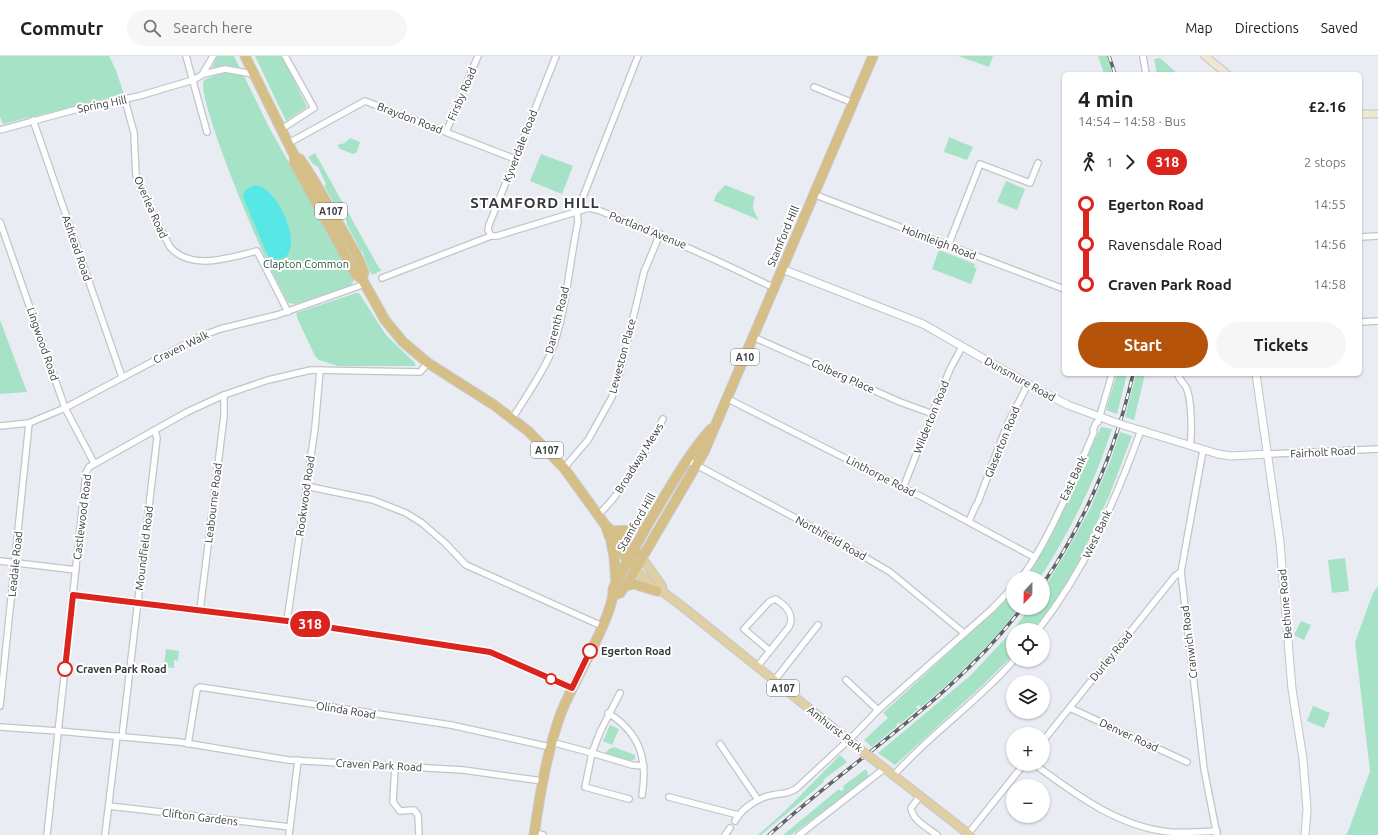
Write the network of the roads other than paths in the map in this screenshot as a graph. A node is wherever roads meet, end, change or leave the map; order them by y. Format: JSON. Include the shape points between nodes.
{"nodes":[{"id":1,"x":186,"y":56,"type":"edge"},
{"id":2,"x":213,"y":56,"type":"edge"},
{"id":3,"x":245,"y":56,"type":"edge"},
{"id":4,"x":285,"y":56,"type":"edge"},
{"id":5,"x":478,"y":56,"type":"edge"},
{"id":6,"x":556,"y":56,"type":"edge"},
{"id":7,"x":638,"y":56,"type":"edge"},
{"id":8,"x":873,"y":56,"type":"edge"},
{"id":9,"x":1143,"y":56,"type":"edge"},
{"id":10,"x":1205,"y":56,"type":"edge"},
{"id":11,"x":1146,"y":72,"type":"edge"},
{"id":12,"x":1225,"y":72,"type":"edge"},
{"id":13,"x":253,"y":74,"type":"junction"},
{"id":14,"x":202,"y":75,"type":"junction"},
{"id":15,"x":193,"y":80,"type":"junction"},
{"id":16,"x":814,"y":87,"type":"dead end"},
{"id":17,"x":125,"y":100,"type":"junction"},
{"id":18,"x":853,"y":103,"type":"junction"},
{"id":19,"x":1362,"y":114,"type":"edge"},
{"id":20,"x":1378,"y":114,"type":"edge"},
{"id":21,"x":33,"y":120,"type":"junction"},
{"id":22,"x":0,"y":130,"type":"edge"},
{"id":23,"x":280,"y":131,"type":"junction"},
{"id":24,"x":207,"y":132,"type":"dead end"},
{"id":25,"x":446,"y":132,"type":"junction"},
{"id":26,"x":287,"y":144,"type":"junction"},
{"id":27,"x":515,"y":159,"type":"junction"},
{"id":28,"x":1038,"y":163,"type":"dead end"},
{"id":29,"x":813,"y":194,"type":"junction"},
{"id":30,"x":579,"y":211,"type":"junction"},
{"id":31,"x":0,"y":222,"type":"edge"},
{"id":32,"x":660,"y":234,"type":"junction"},
{"id":33,"x":490,"y":236,"type":"junction"},
{"id":34,"x":1378,"y":236,"type":"edge"},
{"id":35,"x":1362,"y":237,"type":"edge"},
{"id":36,"x":948,"y":246,"type":"junction"},
{"id":37,"x":782,"y":269,"type":"junction"},
{"id":38,"x":382,"y":278,"type":"dead end"},
{"id":39,"x":364,"y":282,"type":"junction"},
{"id":40,"x":774,"y":288,"type":"junction"},
{"id":41,"x":1062,"y":288,"type":"edge"},
{"id":42,"x":288,"y":312,"type":"junction"},
{"id":43,"x":1362,"y":322,"type":"edge"},
{"id":44,"x":1378,"y":322,"type":"edge"},
{"id":45,"x":754,"y":337,"type":"junction"},
{"id":46,"x":962,"y":347,"type":"junction"},
{"id":47,"x":428,"y":363,"type":"junction"},
{"id":48,"x":320,"y":370,"type":"junction"},
{"id":49,"x":1111,"y":376,"type":"edge"},
{"id":50,"x":1178,"y":376,"type":"edge"},
{"id":51,"x":1256,"y":376,"type":"edge"},
{"id":52,"x":122,"y":377,"type":"junction"},
{"id":53,"x":1028,"y":384,"type":"junction"},
{"id":54,"x":224,"y":395,"type":"junction"},
{"id":55,"x":726,"y":398,"type":"junction"},
{"id":56,"x":65,"y":408,"type":"junction"},
{"id":57,"x":933,"y":414,"type":"junction"},
{"id":58,"x":512,"y":419,"type":"junction"},
{"id":59,"x":663,"y":419,"type":"dead end"},
{"id":60,"x":1098,"y":419,"type":"junction"},
{"id":61,"x":29,"y":423,"type":"junction"},
{"id":62,"x":714,"y":425,"type":"junction"},
{"id":63,"x":0,"y":426,"type":"edge"},
{"id":64,"x":1141,"y":430,"type":"junction"},
{"id":65,"x":155,"y":431,"type":"junction"},
{"id":66,"x":1190,"y":446,"type":"junction"},
{"id":67,"x":1378,"y":449,"type":"edge"},
{"id":68,"x":1203,"y":450,"type":"junction"},
{"id":69,"x":1268,"y":454,"type":"junction"},
{"id":70,"x":687,"y":460,"type":"junction"},
{"id":71,"x":94,"y":463,"type":"junction"},
{"id":72,"x":697,"y":466,"type":"junction"},
{"id":73,"x":564,"y":468,"type":"junction"},
{"id":74,"x":306,"y":486,"type":"junction"},
{"id":75,"x":903,"y":488,"type":"junction"},
{"id":76,"x":668,"y":490,"type":"junction"},
{"id":77,"x":678,"y":497,"type":"junction"},
{"id":78,"x":598,"y":515,"type":"junction"},
{"id":79,"x":969,"y":521,"type":"junction"},
{"id":80,"x":647,"y":525,"type":"junction"},
{"id":81,"x":610,"y":531,"type":"junction"},
{"id":82,"x":633,"y":550,"type":"junction"},
{"id":83,"x":1034,"y":557,"type":"junction"},
{"id":84,"x":642,"y":558,"type":"junction"},
{"id":85,"x":0,"y":561,"type":"edge"},
{"id":86,"x":627,"y":561,"type":"junction"},
{"id":87,"x":15,"y":563,"type":"junction"},
{"id":88,"x":635,"y":569,"type":"junction"},
{"id":89,"x":76,"y":570,"type":"junction"},
{"id":90,"x":1025,"y":571,"type":"edge"},
{"id":91,"x":1181,"y":572,"type":"junction"},
{"id":92,"x":616,"y":582,"type":"junction"},
{"id":93,"x":625,"y":586,"type":"junction"},
{"id":94,"x":660,"y":591,"type":"junction"},
{"id":95,"x":1006,"y":594,"type":"edge"},
{"id":96,"x":73,"y":595,"type":"junction"},
{"id":97,"x":613,"y":596,"type":"junction"},
{"id":98,"x":137,"y":602,"type":"junction"},
{"id":99,"x":200,"y":610,"type":"junction"},
{"id":100,"x":287,"y":621,"type":"junction"},
{"id":101,"x":1043,"y":623,"type":"edge"},
{"id":102,"x":818,"y":625,"type":"dead end"},
{"id":103,"x":602,"y":626,"type":"junction"},
{"id":104,"x":964,"y":633,"type":"junction"},
{"id":105,"x":770,"y":651,"type":"junction"},
{"id":106,"x":757,"y":667,"type":"junction"},
{"id":107,"x":1007,"y":667,"type":"edge"},
{"id":108,"x":846,"y":680,"type":"dead end"},
{"id":109,"x":774,"y":681,"type":"junction"},
{"id":110,"x":572,"y":688,"type":"junction"},
{"id":111,"x":620,"y":693,"type":"dead end"},
{"id":112,"x":0,"y":706,"type":"edge"},
{"id":113,"x":1070,"y":708,"type":"junction"},
{"id":114,"x":878,"y":710,"type":"junction"},
{"id":115,"x":608,"y":714,"type":"junction"},
{"id":116,"x":0,"y":727,"type":"edge"},
{"id":117,"x":58,"y":730,"type":"junction"},
{"id":118,"x":1050,"y":732,"type":"edge"},
{"id":119,"x":120,"y":737,"type":"junction"},
{"id":120,"x":848,"y":741,"type":"junction"},
{"id":121,"x":188,"y":744,"type":"junction"},
{"id":122,"x":551,"y":744,"type":"junction"},
{"id":123,"x":720,"y":744,"type":"dead end"},
{"id":124,"x":592,"y":753,"type":"junction"},
{"id":125,"x":298,"y":760,"type":"junction"},
{"id":126,"x":1187,"y":762,"type":"dead end"},
{"id":127,"x":395,"y":766,"type":"junction"},
{"id":128,"x":644,"y":766,"type":"junction"},
{"id":129,"x":885,"y":768,"type":"junction"},
{"id":130,"x":1018,"y":771,"type":"edge"},
{"id":131,"x":1044,"y":771,"type":"edge"},
{"id":132,"x":894,"y":775,"type":"junction"},
{"id":133,"x":543,"y":781,"type":"junction"},
{"id":134,"x":642,"y":795,"type":"dead end"},
{"id":135,"x":920,"y":796,"type":"junction"},
{"id":136,"x":669,"y":797,"type":"dead end"},
{"id":137,"x":629,"y":799,"type":"dead end"},
{"id":138,"x":758,"y":800,"type":"junction"},
{"id":139,"x":109,"y":806,"type":"junction"},
{"id":140,"x":738,"y":815,"type":"junction"},
{"id":141,"x":735,"y":821,"type":"dead end"},
{"id":142,"x":290,"y":827,"type":"junction"},
{"id":143,"x":730,"y":828,"type":"dead end"},
{"id":144,"x":806,"y":833,"type":"edge"},
{"id":145,"x":1217,"y":833,"type":"edge"},
{"id":146,"x":537,"y":834,"type":"edge"},
{"id":147,"x":969,"y":834,"type":"edge"},
{"id":148,"x":46,"y":835,"type":"edge"},
{"id":149,"x":105,"y":835,"type":"edge"},
{"id":150,"x":289,"y":835,"type":"edge"},
{"id":151,"x":419,"y":835,"type":"edge"},
{"id":152,"x":725,"y":835,"type":"edge"},
{"id":153,"x":799,"y":835,"type":"edge"},
{"id":154,"x":937,"y":835,"type":"edge"},
{"id":155,"x":1305,"y":835,"type":"edge"}],
"edges":[{"from":1,"to":15,"type":"street"},
{"from":2,"to":14,"type":"street"},
{"from":3,"to":13,"type":"highway","number":"A107"},
{"from":4,"to":23,"type":"street","via":[[314,108]]},
{"from":5,"to":25,"type":"street","name":"Firsby Road"},
{"from":6,"to":27,"type":"street","name":"Kyverdale Road"},
{"from":7,"to":30,"type":"street","name":"Darenth Road"},
{"from":8,"to":18,"type":"highway","name":"Stamford Hill","number":"A10"},
{"from":9,"to":11,"type":"street"},
{"from":10,"to":12,"type":"main road"},
{"from":13,"to":14,"type":"street","name":"Spring Hill","via":[[220,69]]},
{"from":13,"to":23,"type":"highway","number":"A107"},
{"from":14,"to":15,"type":"street","name":"Spring Hill"},
{"from":15,"to":17,"type":"street","name":"Spring Hill"},
{"from":15,"to":24,"type":"street"},
{"from":16,"to":18,"type":"street"},
{"from":17,"to":21,"type":"street","name":"Spring Hill"},
{"from":17,"to":42,"type":"street","name":"Overlea Road","via":[[134,133],[136,175],[142,194],[162,234],[176,253],[213,262],[257,251]]},
{"from":18,"to":29,"type":"highway","name":"Stamford Hill","number":"A10"},
{"from":19,"to":20,"type":"main road"},
{"from":21,"to":22,"type":"street","name":"Spring Hill"},
{"from":21,"to":52,"type":"street","name":"Ashtead Road"},
{"from":23,"to":26,"type":"highway","number":"A107"},
{"from":25,"to":26,"type":"street","name":"Braydon Road","via":[[365,101]]},
{"from":25,"to":27,"type":"street","name":"Braydon Road"},
{"from":26,"to":39,"type":"highway","number":"A107","via":[[295,157],[294,162],[356,275]]},
{"from":27,"to":33,"type":"street","name":"Kyverdale Road","via":[[488,230]]},
{"from":28,"to":36,"type":"street","via":[[1029,184],[980,164]]},
{"from":29,"to":36,"type":"street","name":"Holmleigh Road"},
{"from":29,"to":37,"type":"highway","name":"Stamford Hill","number":"A10"},
{"from":30,"to":32,"type":"street","name":"Portland Avenue","via":[[598,210]]},
{"from":30,"to":33,"type":"street","name":"Portland Avenue"},
{"from":30,"to":58,"type":"street","name":"Darenth Road","via":[[552,347],[540,373]]},
{"from":31,"to":56,"type":"street","name":"Lingwood Road"},
{"from":32,"to":40,"type":"street","name":"Portland Avenue"},
{"from":32,"to":73,"type":"street","name":"Leweston Place","via":[[644,272],[612,397],[588,440]]},
{"from":33,"to":38,"type":"street","name":"Portland Avenue"},
{"from":34,"to":35,"type":"street"},
{"from":36,"to":41,"type":"street","name":"Holmleigh Road"},
{"from":37,"to":40,"type":"highway","name":"Stamford Hill","number":"A10"},
{"from":37,"to":46,"type":"street","name":"Dunsmure Road","via":[[923,324]]},
{"from":39,"to":42,"type":"street","name":"Craven Walk"},
{"from":39,"to":47,"type":"highway","number":"A107","via":[[394,331],[410,349]]},
{"from":40,"to":45,"type":"highway","name":"Stamford Hill","number":"A10"},
{"from":42,"to":52,"type":"street","name":"Craven Walk","via":[[199,337]]},
{"from":43,"to":44,"type":"street"},
{"from":45,"to":55,"type":"highway","name":"Stamford Hill","number":"A10"},
{"from":45,"to":57,"type":"street","name":"Colberg Place","via":[[900,402]]},
{"from":46,"to":53,"type":"street","name":"Dunsmure Road"},
{"from":46,"to":57,"type":"street","name":"Wilderton Road","via":[[950,369]]},
{"from":47,"to":48,"type":"street","name":"Castlewood Road","via":[[423,370],[414,372]]},
{"from":47,"to":58,"type":"highway","number":"A107"},
{"from":48,"to":54,"type":"street","name":"Castlewood Road","via":[[268,380]]},
{"from":48,"to":74,"type":"street","name":"Rookwood Road"},
{"from":49,"to":60,"type":"street","name":"East Bank"},
{"from":50,"to":66,"type":"street","via":[[1186,388],[1192,428]]},
{"from":51,"to":69,"type":"street","name":"Bethune Road"},
{"from":52,"to":56,"type":"street","name":"Craven Walk"},
{"from":53,"to":60,"type":"street","name":"Dunsmure Road"},
{"from":53,"to":79,"type":"street","name":"Glaserton Road","via":[[1007,425]]},
{"from":54,"to":65,"type":"street","name":"Castlewood Road","via":[[187,412]]},
{"from":54,"to":99,"type":"street","name":"Leabourne Road","via":[[224,416]]},
{"from":55,"to":62,"type":"highway","name":"Stamford Hill","number":"A10"},
{"from":55,"to":75,"type":"street","name":"Linthorpe Road"},
{"from":56,"to":61,"type":"street","name":"Craven Walk"},
{"from":56,"to":71,"type":"street","name":"Lingwood Road"},
{"from":57,"to":75,"type":"street","name":"Wilderton Road"},
{"from":58,"to":73,"type":"highway","number":"A107","via":[[528,431]]},
{"from":59,"to":78,"type":"street","name":"Broadway Mews","via":[[636,466],[611,502]]},
{"from":60,"to":64,"type":"street","name":"Dunsmure Road","bridge":true},
{"from":60,"to":83,"type":"street","name":"East Bank","via":[[1072,483]]},
{"from":61,"to":63,"type":"street","name":"Craven Walk"},
{"from":61,"to":87,"type":"street","name":"Leadale Road"},
{"from":62,"to":70,"type":"highway","name":"Stamford Hill","number":"A10"},
{"from":62,"to":72,"type":"highway","name":"Stamford Hill","number":"A10"},
{"from":64,"to":66,"type":"street","name":"Dunsmure Road"},
{"from":64,"to":101,"type":"street","name":"West Bank","via":[[1117,493],[1091,547],[1068,589]]},
{"from":65,"to":71,"type":"street","name":"Castlewood Road"},
{"from":65,"to":98,"type":"street","name":"Moundfield Road","via":[[157,438]]},
{"from":66,"to":68,"type":"street","name":"Dunsmure Road"},
{"from":67,"to":69,"type":"street","name":"Fairholt Road"},
{"from":68,"to":69,"type":"street","name":"Dunsmure Road","via":[[1231,456]]},
{"from":68,"to":91,"type":"street","name":"Cranwich Road"},
{"from":69,"to":155,"type":"street","name":"Bethune Road","via":[[1280,542],[1292,689],[1303,759],[1307,810]]},
{"from":70,"to":72,"type":"street","name":"Northfield Road"},
{"from":70,"to":76,"type":"highway","name":"Stamford Hill","number":"A10"},
{"from":71,"to":89,"type":"street","name":"Castlewood Road","via":[[86,473]]},
{"from":72,"to":77,"type":"highway","name":"Stamford Hill","number":"A10"},
{"from":72,"to":104,"type":"street","name":"Northfield Road","via":[[885,569]]},
{"from":73,"to":78,"type":"highway","number":"A107"},
{"from":74,"to":100,"type":"street","name":"Rookwood Road"},
{"from":74,"to":103,"type":"street","via":[[373,500],[406,513],[428,528],[466,565]]},
{"from":75,"to":79,"type":"street","name":"Linthorpe Road"},
{"from":76,"to":77,"type":"highway"},
{"from":76,"to":80,"type":"highway","name":"Stamford Hill","number":"A10"},
{"from":77,"to":84,"type":"highway","name":"Stamford Hill","number":"A10"},
{"from":78,"to":81,"type":"highway","number":"A107"},
{"from":79,"to":83,"type":"street","name":"Linthorpe Road"},
{"from":80,"to":81,"type":"highway","via":[[632,530]]},
{"from":80,"to":82,"type":"highway","name":"Stamford Hill","number":"A10"},
{"from":81,"to":82,"type":"highway","number":"A107"},
{"from":81,"to":86,"type":"highway","number":"A107"},
{"from":81,"to":92,"type":"highway","number":"A107"},
{"from":82,"to":84,"type":"highway","number":"A107"},
{"from":82,"to":86,"type":"highway","name":"Stamford Hill","number":"A10"},
{"from":83,"to":90,"type":"street","name":"East Bank"},
{"from":84,"to":88,"type":"highway","name":"Stamford Hill","number":"A10"},
{"from":84,"to":94,"type":"main road","name":"Amhurst Park","number":"A107","via":[[662,586]]},
{"from":85,"to":87,"type":"street"},
{"from":86,"to":88,"type":"highway","number":"A107"},
{"from":86,"to":92,"type":"highway","name":"Stamford Hill","number":"A10"},
{"from":87,"to":89,"type":"street"},
{"from":87,"to":112,"type":"street","name":"Leadale Road"},
{"from":88,"to":93,"type":"highway","name":"Stamford Hill","number":"A10"},
{"from":88,"to":94,"type":"main road","name":"Amhurst Park","number":"A107"},
{"from":89,"to":96,"type":"street","name":"Castlewood Road"},
{"from":91,"to":113,"type":"street","name":"Durley Road","via":[[1175,576]]},
{"from":91,"to":145,"type":"street","name":"Cranwich Road","via":[[1204,769]]},
{"from":92,"to":97,"type":"highway","name":"Stamford Hill","number":"A10"},
{"from":93,"to":94,"type":"highway","number":"A107","via":[[634,584]]},
{"from":93,"to":97,"type":"highway","name":"Stamford Hill","number":"A10","via":[[620,593]]},
{"from":94,"to":106,"type":"main road","name":"Amhurst Park","number":"A107"},
{"from":95,"to":104,"type":"street"},
{"from":96,"to":98,"type":"street"},
{"from":96,"to":117,"type":"street","name":"Castlewood Road"},
{"from":97,"to":103,"type":"highway","name":"Stamford Hill","number":"A10"},
{"from":98,"to":99,"type":"street"},
{"from":98,"to":119,"type":"street","name":"Moundfield Road"},
{"from":99,"to":100,"type":"street"},
{"from":100,"to":110,"type":"street","via":[[490,652]]},
{"from":102,"to":109,"type":"street"},
{"from":103,"to":110,"type":"highway","name":"Stamford Hill","number":"A10"},
{"from":104,"to":114,"type":"street"},
{"from":105,"to":105,"type":"street","via":[[789,627],[792,617],[781,602],[775,599],[769,602],[744,629]]},
{"from":105,"to":106,"type":"street"},
{"from":106,"to":109,"type":"main road","name":"Amhurst Park","number":"A107"},
{"from":107,"to":132,"type":"street"},
{"from":108,"to":114,"type":"street"},
{"from":109,"to":120,"type":"main road","name":"Amhurst Park","number":"A107"},
{"from":110,"to":122,"type":"highway","name":"Stamford Hill","number":"A10"},
{"from":111,"to":115,"type":"street"},
{"from":113,"to":118,"type":"street","name":"Durley Road"},
{"from":113,"to":126,"type":"street","name":"Denver Road"},
{"from":114,"to":120,"type":"street"},
{"from":115,"to":124,"type":"street"},
{"from":115,"to":128,"type":"street","via":[[621,722],[634,738],[643,756]]},
{"from":116,"to":117,"type":"street","name":"Craven Park Road"},
{"from":117,"to":119,"type":"street","name":"Craven Park Road"},
{"from":117,"to":148,"type":"street","name":"Castlewood Road"},
{"from":119,"to":121,"type":"street","name":"Craven Park Road"},
{"from":119,"to":139,"type":"street","name":"Moundfield Road"},
{"from":120,"to":129,"type":"main road","name":"Amhurst Park","number":"A107","bridge":true},
{"from":120,"to":138,"type":"street","via":[[789,794],[773,795]]},
{"from":121,"to":122,"type":"street","name":"Olinda Road","via":[[197,689],[200,687],[451,725]]},
{"from":121,"to":125,"type":"street","name":"Craven Park Road"},
{"from":122,"to":124,"type":"street"},
{"from":122,"to":133,"type":"highway","name":"Stamford Hill","number":"A10"},
{"from":123,"to":138,"type":"street"},
{"from":124,"to":128,"type":"street"},
{"from":124,"to":137,"type":"street","via":[[585,787]]},
{"from":125,"to":127,"type":"street","name":"Craven Park Road"},
{"from":125,"to":142,"type":"street"},
{"from":127,"to":133,"type":"street","name":"Craven Park Road","via":[[463,770]]},
{"from":127,"to":151,"type":"street","via":[[393,802],[400,811],[414,810],[418,815]]},
{"from":128,"to":134,"type":"street"},
{"from":129,"to":132,"type":"main road","name":"Amhurst Park","number":"A107"},
{"from":129,"to":144,"type":"street"},
{"from":130,"to":147,"type":"street"},
{"from":131,"to":145,"type":"street","via":[[1091,803],[1127,821],[1169,832]]},
{"from":132,"to":135,"type":"main road","name":"Amhurst Park","number":"A107"},
{"from":133,"to":146,"type":"highway","number":"A10"},
{"from":135,"to":147,"type":"main road","name":"Amhurst Park","number":"A107"},
{"from":135,"to":154,"type":"street","via":[[911,812]]},
{"from":136,"to":140,"type":"street"},
{"from":138,"to":140,"type":"street"},
{"from":139,"to":142,"type":"street","name":"Clifton Gardens"},
{"from":139,"to":149,"type":"street","name":"Moundfield Road"},
{"from":140,"to":141,"type":"street"},
{"from":142,"to":150,"type":"street"},
{"from":143,"to":152,"type":"street"},
{"from":144,"to":153,"type":"street"}]}
